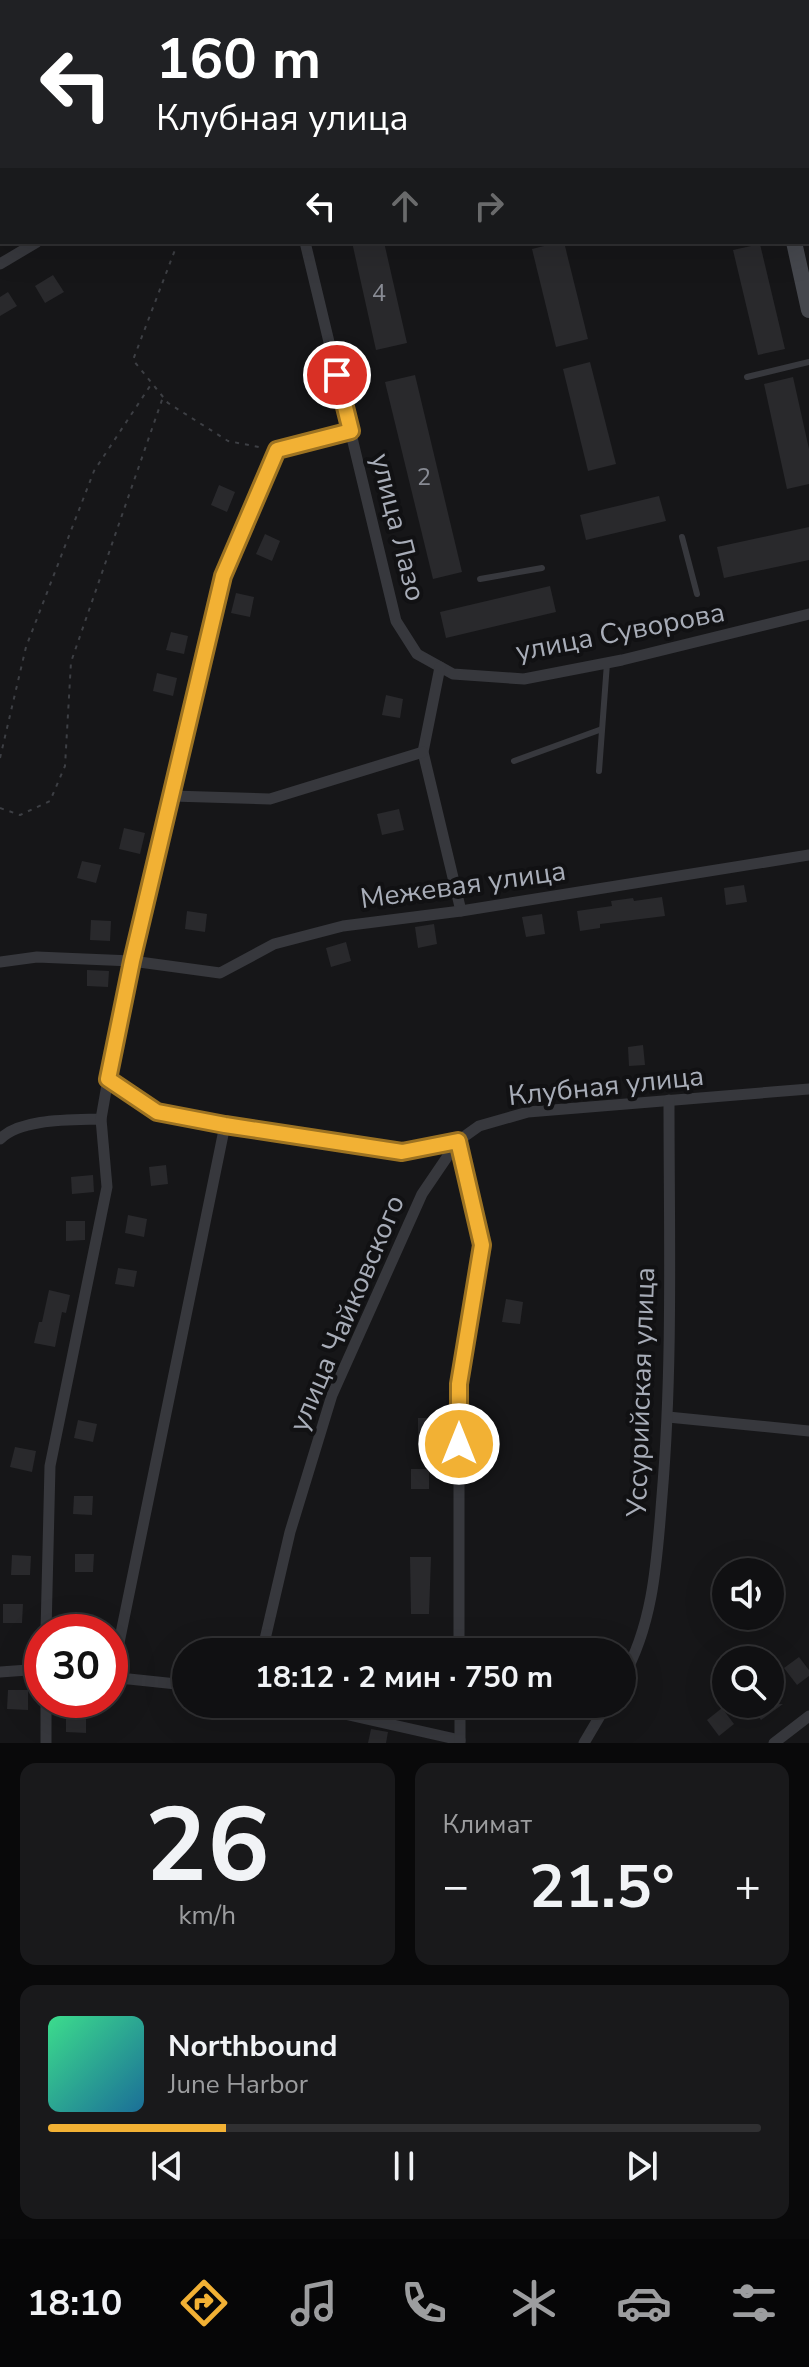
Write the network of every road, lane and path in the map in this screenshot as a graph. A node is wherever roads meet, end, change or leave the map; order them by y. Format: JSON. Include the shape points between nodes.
{"nodes":[{"id":1,"x":34,"y":244,"type":"edge"},
{"id":2,"x":177,"y":244,"type":"edge"},
{"id":3,"x":305,"y":244,"type":"edge"},
{"id":4,"x":794,"y":244,"type":"edge"},
{"id":5,"x":0,"y":264,"type":"edge"},
{"id":6,"x":809,"y":310,"type":"edge"},
{"id":7,"x":809,"y":362,"type":"edge"},
{"id":8,"x":747,"y":377,"type":"dead end"},
{"id":9,"x":152,"y":383,"type":"junction"},
{"id":10,"x":163,"y":397,"type":"junction"},
{"id":11,"x":351,"y":431,"type":"junction"},
{"id":12,"x":277,"y":450,"type":"junction"},
{"id":13,"x":682,"y":537,"type":"dead end"},
{"id":14,"x":542,"y":568,"type":"dead end"},
{"id":15,"x":480,"y":579,"type":"dead end"},
{"id":16,"x":697,"y":594,"type":"dead end"},
{"id":17,"x":809,"y":614,"type":"edge"},
{"id":18,"x":607,"y":663,"type":"junction"},
{"id":19,"x":440,"y":667,"type":"junction"},
{"id":20,"x":602,"y":729,"type":"junction"},
{"id":21,"x":423,"y":752,"type":"junction"},
{"id":22,"x":0,"y":758,"type":"edge"},
{"id":23,"x":514,"y":761,"type":"dead end"},
{"id":24,"x":599,"y":771,"type":"dead end"},
{"id":25,"x":172,"y":796,"type":"junction"},
{"id":26,"x":0,"y":808,"type":"edge"},
{"id":27,"x":809,"y":855,"type":"edge"},
{"id":28,"x":461,"y":911,"type":"junction"},
{"id":29,"x":132,"y":961,"type":"junction"},
{"id":30,"x":0,"y":962,"type":"edge"},
{"id":31,"x":108,"y":1079,"type":"junction"},
{"id":32,"x":809,"y":1089,"type":"edge"},
{"id":33,"x":669,"y":1100,"type":"junction"},
{"id":34,"x":101,"y":1119,"type":"junction"},
{"id":35,"x":225,"y":1125,"type":"junction"},
{"id":36,"x":0,"y":1139,"type":"edge"},
{"id":37,"x":458,"y":1141,"type":"junction"},
{"id":38,"x":668,"y":1417,"type":"junction"},
{"id":39,"x":809,"y":1431,"type":"edge"},
{"id":40,"x":46,"y":1614,"type":"edge"},
{"id":41,"x":124,"y":1614,"type":"edge"},
{"id":42,"x":265,"y":1638,"type":"edge"},
{"id":43,"x":459,"y":1638,"type":"edge"},
{"id":44,"x":636,"y":1651,"type":"edge"},
{"id":45,"x":24,"y":1670,"type":"edge"},
{"id":46,"x":0,"y":1672,"type":"edge"},
{"id":47,"x":128,"y":1679,"type":"edge"},
{"id":48,"x":172,"y":1684,"type":"edge"},
{"id":49,"x":809,"y":1716,"type":"edge"},
{"id":50,"x":46,"y":1718,"type":"edge"},
{"id":51,"x":359,"y":1718,"type":"edge"},
{"id":52,"x":460,"y":1718,"type":"edge"},
{"id":53,"x":599,"y":1718,"type":"edge"},
{"id":54,"x":460,"y":1742,"type":"edge"},
{"id":55,"x":46,"y":1743,"type":"edge"},
{"id":56,"x":584,"y":1743,"type":"edge"},
{"id":57,"x":774,"y":1743,"type":"edge"}],
"edges":[{"from":1,"to":5,"type":"street"},
{"from":2,"to":9,"type":"path","via":[[133,360]]},
{"from":3,"to":11,"type":"street","name":"улица Лазо"},
{"from":4,"to":6,"type":"main road"},
{"from":7,"to":8,"type":"lane"},
{"from":9,"to":10,"type":"path"},
{"from":9,"to":22,"type":"path","via":[[94,471],[26,647]]},
{"from":10,"to":12,"type":"path","via":[[228,441]]},
{"from":10,"to":26,"type":"path","via":[[71,662],[65,766],[50,801],[20,815]]},
{"from":11,"to":12,"type":"street"},
{"from":11,"to":19,"type":"street","name":"улица Лазо","via":[[396,621],[417,654]]},
{"from":12,"to":25,"type":"street","via":[[223,576]]},
{"from":13,"to":16,"type":"lane"},
{"from":14,"to":15,"type":"lane"},
{"from":17,"to":18,"type":"street","name":"улица Суворова"},
{"from":18,"to":19,"type":"street","name":"улица Суворова","via":[[524,679],[453,674]]},
{"from":18,"to":20,"type":"lane"},
{"from":19,"to":21,"type":"street"},
{"from":20,"to":23,"type":"lane"},
{"from":20,"to":24,"type":"lane"},
{"from":21,"to":25,"type":"street","via":[[270,799]]},
{"from":21,"to":28,"type":"street"},
{"from":25,"to":29,"type":"street"},
{"from":27,"to":28,"type":"street","name":"Межевая улица"},
{"from":28,"to":29,"type":"street","name":"Межевая улица","via":[[343,926],[274,944],[220,973]]},
{"from":29,"to":30,"type":"street","via":[[37,957]]},
{"from":29,"to":31,"type":"street"},
{"from":31,"to":34,"type":"street"},
{"from":31,"to":35,"type":"street","name":"Клубная улица","via":[[157,1112]]},
{"from":32,"to":33,"type":"street","name":"Клубная улица"},
{"from":33,"to":37,"type":"street","name":"Клубная улица","via":[[528,1112],[479,1126]]},
{"from":33,"to":38,"type":"street","name":"Уссурийская улица"},
{"from":34,"to":36,"type":"street","via":[[49,1121],[7,1132]]},
{"from":34,"to":40,"type":"street","via":[[107,1187],[50,1466]]},
{"from":35,"to":37,"type":"street","name":"Клубная улица","via":[[402,1152]]},
{"from":35,"to":41,"type":"street"},
{"from":37,"to":42,"type":"street","name":"улица Чайковского","via":[[422,1194],[332,1395],[290,1532]]},
{"from":37,"to":43,"type":"street","via":[[482,1245],[459,1384]]},
{"from":38,"to":39,"type":"street"},
{"from":38,"to":44,"type":"street","name":"Уссурийская улица","via":[[655,1585]]},
{"from":45,"to":46,"type":"street"},
{"from":47,"to":48,"type":"street"},
{"from":49,"to":57,"type":"street"},
{"from":50,"to":55,"type":"street"},
{"from":51,"to":54,"type":"street"},
{"from":52,"to":54,"type":"street"},
{"from":53,"to":56,"type":"street"}]}
